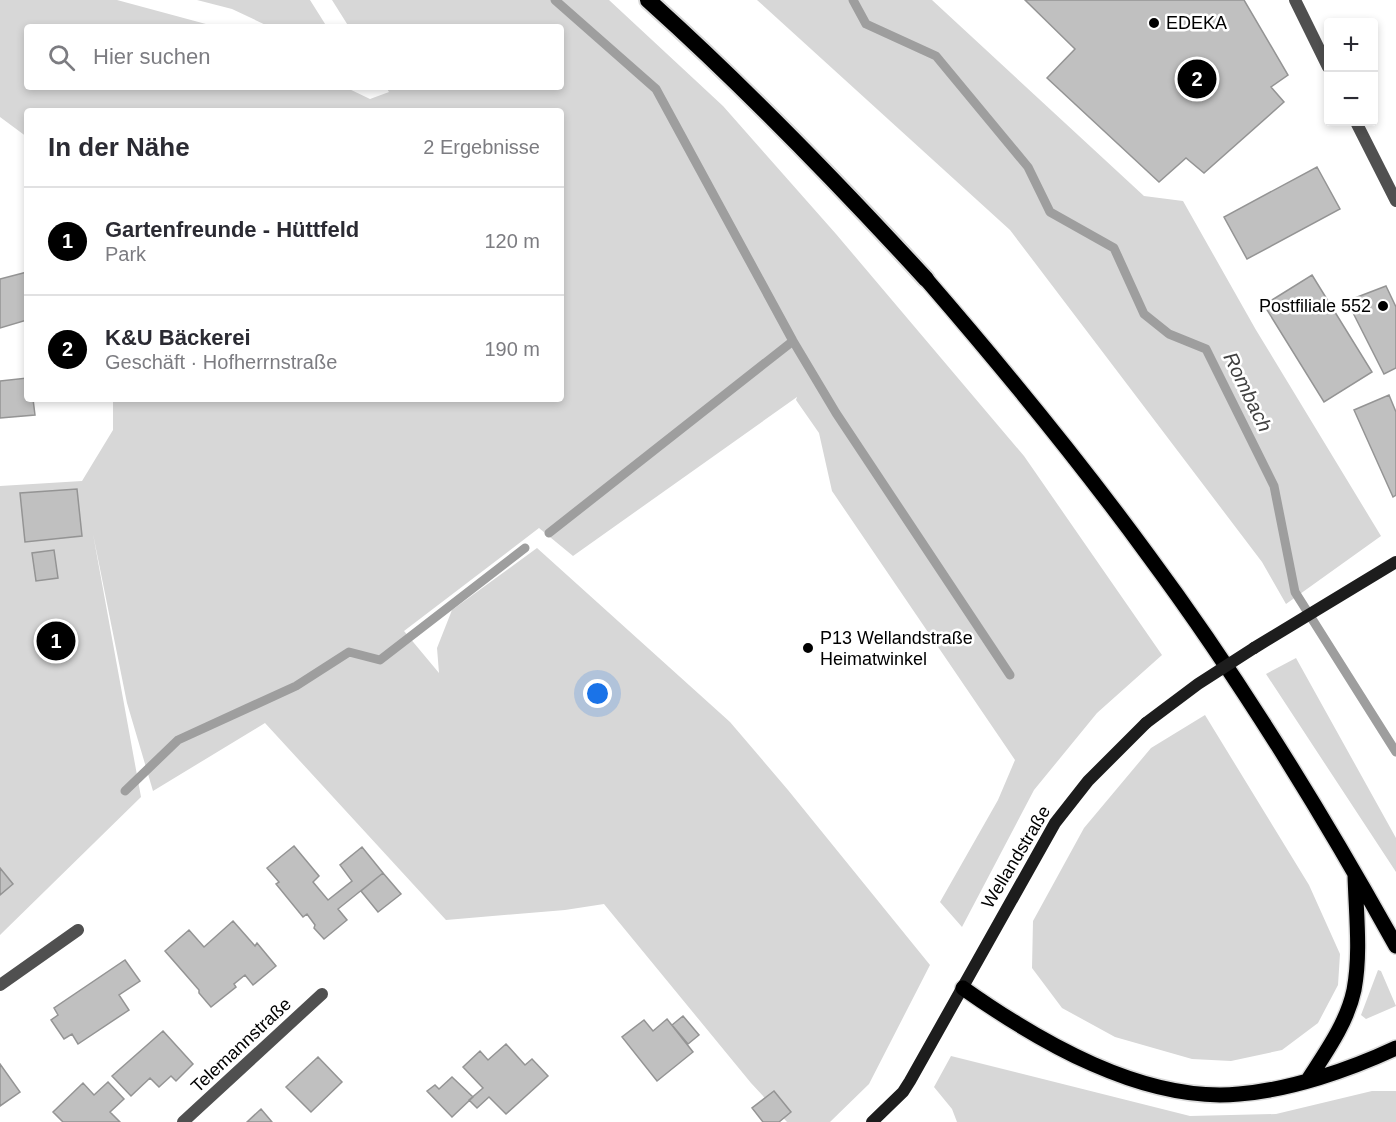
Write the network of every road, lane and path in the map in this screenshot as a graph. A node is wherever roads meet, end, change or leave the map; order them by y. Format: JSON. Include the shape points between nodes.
{"nodes":[{"id":1,"x":648,"y":0,"type":"edge"},
{"id":2,"x":1295,"y":0,"type":"edge"},
{"id":3,"x":1324,"y":57,"type":"edge"},
{"id":4,"x":1358,"y":126,"type":"edge"},
{"id":5,"x":1396,"y":201,"type":"edge"},
{"id":6,"x":926,"y":279,"type":"joint"},
{"id":7,"x":1396,"y":562,"type":"edge"},
{"id":8,"x":1355,"y":872,"type":"junction"},
{"id":9,"x":78,"y":930,"type":"dead end"},
{"id":10,"x":1396,"y":946,"type":"edge"},
{"id":11,"x":0,"y":985,"type":"edge"},
{"id":12,"x":963,"y":988,"type":"junction"},
{"id":13,"x":322,"y":994,"type":"dead end"},
{"id":14,"x":1396,"y":1048,"type":"edge"},
{"id":15,"x":1308,"y":1080,"type":"junction"},
{"id":16,"x":183,"y":1122,"type":"edge"},
{"id":17,"x":872,"y":1122,"type":"edge"}],
"edges":[{"from":1,"to":6,"type":"highway","via":[[764,109]]},
{"from":2,"to":3,"type":"street"},
{"from":4,"to":5,"type":"street"},
{"from":6,"to":8,"type":"main road","via":[[1026,396],[1149,556],[1265,725]]},
{"from":7,"to":12,"type":"main road","name":"Wellandstraße","bridge":true,"via":[[1198,684],[1146,723],[1088,781],[1055,823]]},
{"from":8,"to":10,"type":"main road"},
{"from":8,"to":15,"type":"main road","via":[[1357,937],[1353,990],[1340,1028]]},
{"from":9,"to":11,"type":"street"},
{"from":12,"to":15,"type":"main road","via":[[1076,1058],[1166,1088],[1237,1095]]},
{"from":12,"to":17,"type":"main road","name":"Wellandstraße","via":[[906,1086]]},
{"from":13,"to":16,"type":"street","name":"Telemannstraße"},
{"from":14,"to":15,"type":"main road"}]}
